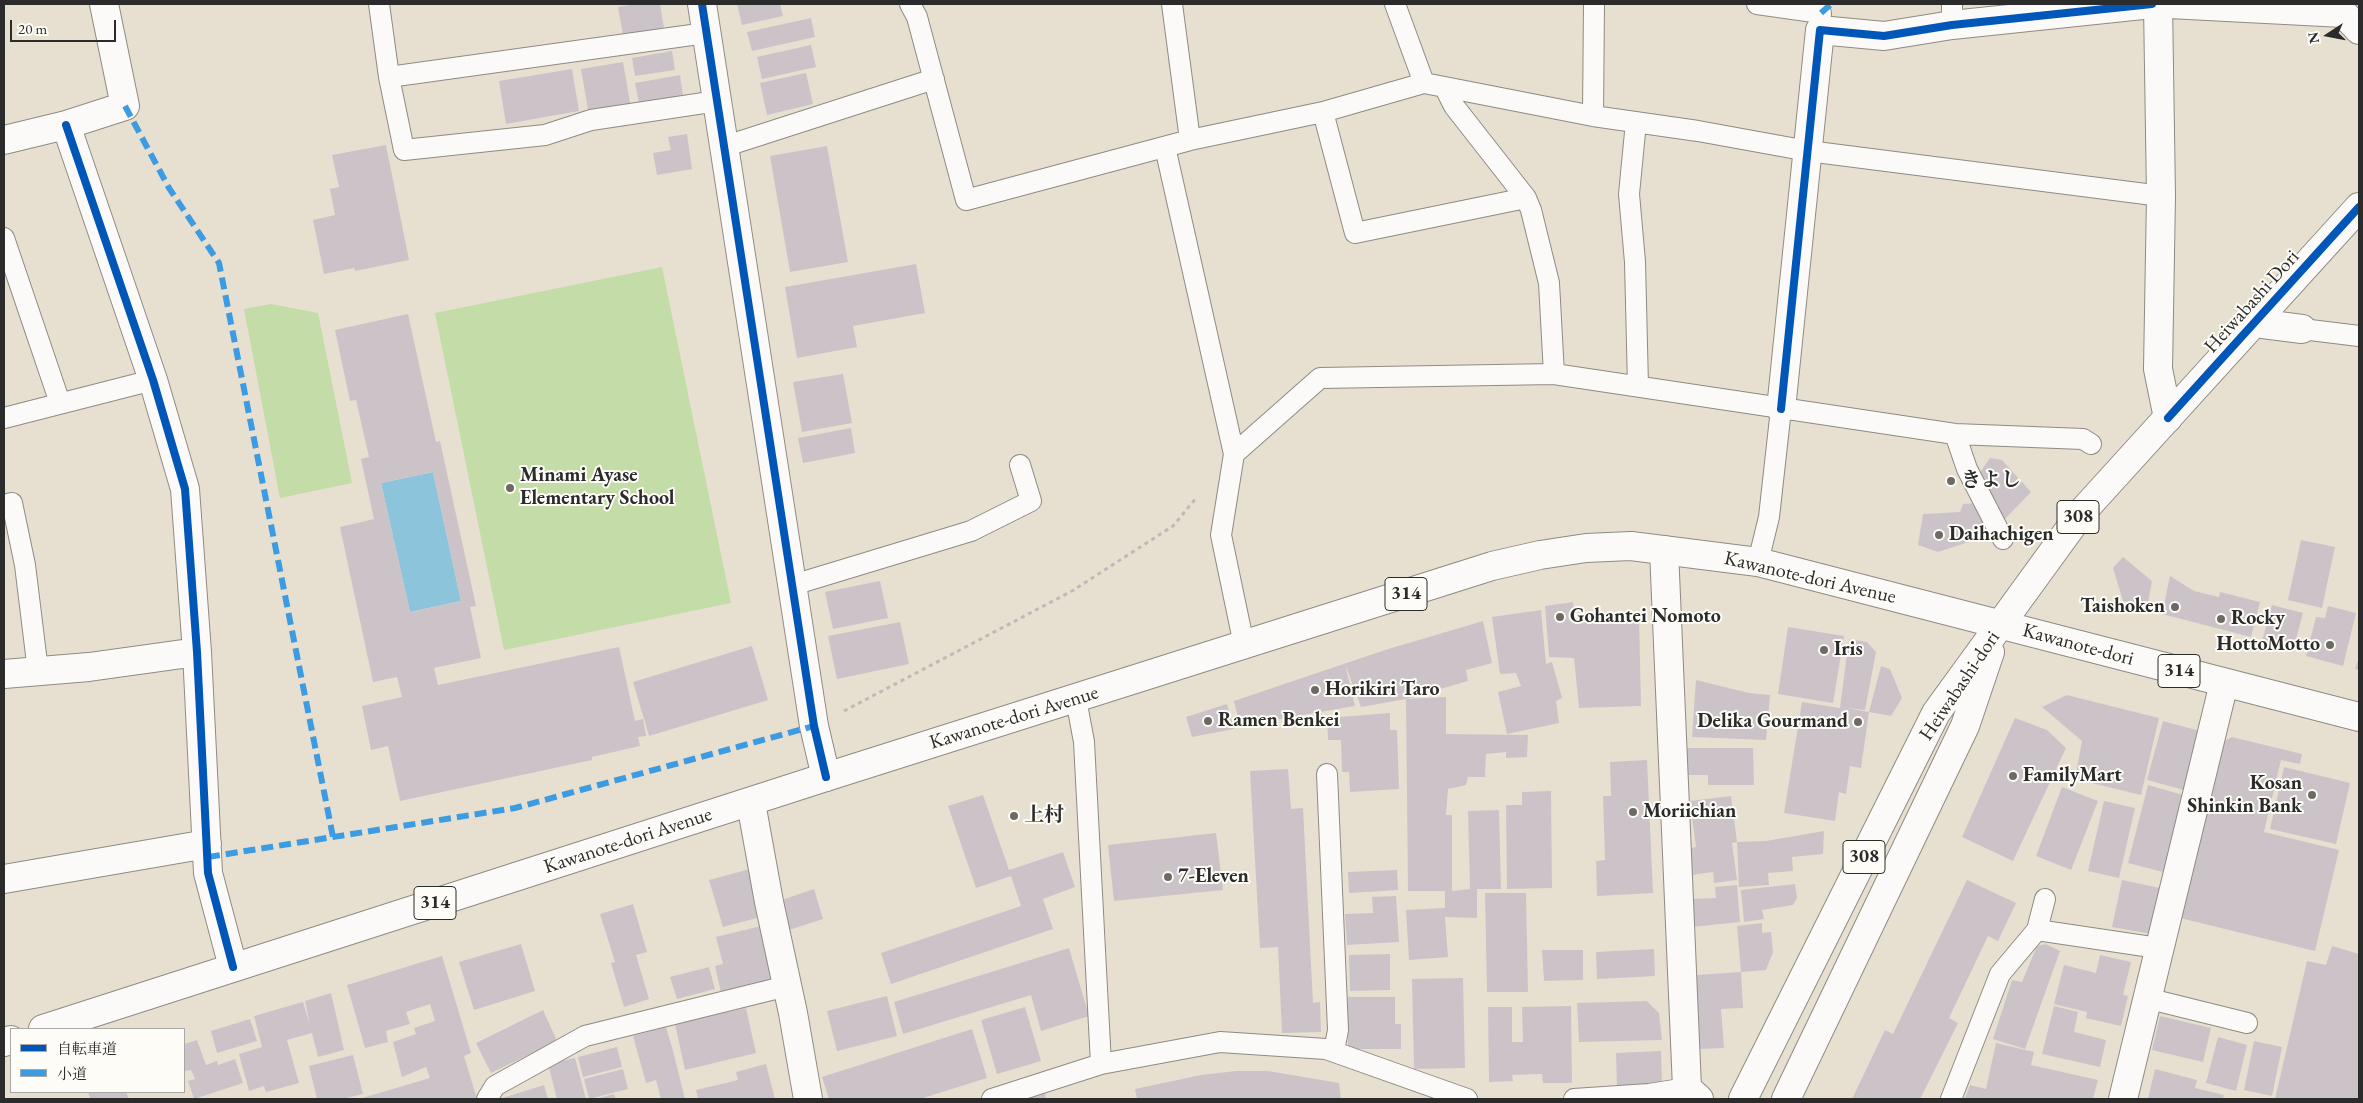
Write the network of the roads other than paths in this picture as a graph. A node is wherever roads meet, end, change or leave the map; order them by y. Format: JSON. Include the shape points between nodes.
{"nodes":[{"id":1,"x":104,"y":4,"type":"edge"},
{"id":2,"x":379,"y":4,"type":"edge"},
{"id":3,"x":702,"y":4,"type":"edge"},
{"id":4,"x":910,"y":4,"type":"edge"},
{"id":5,"x":1172,"y":4,"type":"edge"},
{"id":6,"x":1396,"y":4,"type":"edge"},
{"id":7,"x":1594,"y":4,"type":"edge"},
{"id":8,"x":1757,"y":4,"type":"edge"},
{"id":9,"x":2152,"y":4,"type":"edge"},
{"id":10,"x":2158,"y":4,"type":"edge"},
{"id":11,"x":2169,"y":4,"type":"edge"},
{"id":12,"x":1952,"y":15,"type":"edge"},
{"id":13,"x":2349,"y":16,"type":"edge"},
{"id":14,"x":1820,"y":30,"type":"junction"},
{"id":15,"x":706,"y":33,"type":"junction"},
{"id":16,"x":390,"y":77,"type":"junction"},
{"id":17,"x":934,"y":79,"type":"junction"},
{"id":18,"x":1424,"y":83,"type":"junction"},
{"id":19,"x":1445,"y":88,"type":"junction"},
{"id":20,"x":717,"y":101,"type":"junction"},
{"id":21,"x":1324,"y":112,"type":"junction"},
{"id":22,"x":1593,"y":116,"type":"junction"},
{"id":23,"x":1636,"y":122,"type":"junction"},
{"id":24,"x":66,"y":125,"type":"junction"},
{"id":25,"x":4,"y":140,"type":"edge"},
{"id":26,"x":1190,"y":140,"type":"junction"},
{"id":27,"x":723,"y":147,"type":"junction"},
{"id":28,"x":1165,"y":147,"type":"junction"},
{"id":29,"x":1808,"y":151,"type":"junction"},
{"id":30,"x":2162,"y":196,"type":"junction"},
{"id":31,"x":1526,"y":198,"type":"junction"},
{"id":32,"x":2359,"y":207,"type":"edge"},
{"id":33,"x":4,"y":238,"type":"edge"},
{"id":34,"x":2256,"y":323,"type":"junction"},
{"id":35,"x":2302,"y":329,"type":"joint"},
{"id":36,"x":2359,"y":336,"type":"edge"},
{"id":37,"x":1554,"y":374,"type":"junction"},
{"id":38,"x":153,"y":380,"type":"junction"},
{"id":39,"x":1638,"y":386,"type":"junction"},
{"id":40,"x":60,"y":403,"type":"junction"},
{"id":41,"x":1781,"y":409,"type":"junction"},
{"id":42,"x":4,"y":418,"type":"edge"},
{"id":43,"x":2168,"y":418,"type":"junction"},
{"id":44,"x":1955,"y":434,"type":"junction"},
{"id":45,"x":2091,"y":444,"type":"dead end"},
{"id":46,"x":1234,"y":454,"type":"junction"},
{"id":47,"x":1020,"y":465,"type":"dead end"},
{"id":48,"x":4,"y":505,"type":"edge"},
{"id":49,"x":2003,"y":539,"type":"dead end"},
{"id":50,"x":1664,"y":550,"type":"junction"},
{"id":51,"x":1758,"y":562,"type":"junction"},
{"id":52,"x":793,"y":585,"type":"junction"},
{"id":53,"x":1999,"y":624,"type":"junction"},
{"id":54,"x":1244,"y":645,"type":"junction"},
{"id":55,"x":197,"y":652,"type":"junction"},
{"id":56,"x":38,"y":671,"type":"junction"},
{"id":57,"x":4,"y":674,"type":"edge"},
{"id":58,"x":2224,"y":683,"type":"junction"},
{"id":59,"x":1076,"y":698,"type":"junction"},
{"id":60,"x":2359,"y":717,"type":"edge"},
{"id":61,"x":1327,"y":774,"type":"dead end"},
{"id":62,"x":826,"y":777,"type":"junction"},
{"id":63,"x":750,"y":802,"type":"junction"},
{"id":64,"x":208,"y":844,"type":"junction"},
{"id":65,"x":4,"y":879,"type":"edge"},
{"id":66,"x":2046,"y":899,"type":"dead end"},
{"id":67,"x":2037,"y":930,"type":"junction"},
{"id":68,"x":2158,"y":948,"type":"junction"},
{"id":69,"x":233,"y":967,"type":"junction"},
{"id":70,"x":787,"y":986,"type":"junction"},
{"id":71,"x":2146,"y":998,"type":"junction"},
{"id":72,"x":2247,"y":1023,"type":"dead end"},
{"id":73,"x":46,"y":1028,"type":"edge"},
{"id":74,"x":1334,"y":1051,"type":"junction"},
{"id":75,"x":1101,"y":1064,"type":"junction"},
{"id":76,"x":1693,"y":1094,"type":"edge"},
{"id":77,"x":487,"y":1099,"type":"edge"},
{"id":78,"x":808,"y":1099,"type":"edge"},
{"id":79,"x":992,"y":1099,"type":"edge"},
{"id":80,"x":1466,"y":1099,"type":"edge"},
{"id":81,"x":1574,"y":1099,"type":"edge"},
{"id":82,"x":1743,"y":1099,"type":"edge"},
{"id":83,"x":1786,"y":1099,"type":"edge"},
{"id":84,"x":1951,"y":1099,"type":"edge"},
{"id":85,"x":2123,"y":1099,"type":"edge"}],
"edges":[{"from":1,"to":24,"type":"street","via":[[125,106]]},
{"from":2,"to":16,"type":"lane"},
{"from":3,"to":15,"type":"street"},
{"from":4,"to":17,"type":"lane","via":[[917,17]]},
{"from":5,"to":26,"type":"lane"},
{"from":6,"to":18,"type":"lane"},
{"from":7,"to":22,"type":"lane"},
{"from":8,"to":14,"type":"lane","via":[[1821,13]]},
{"from":9,"to":12,"type":"street"},
{"from":10,"to":30,"type":"street"},
{"from":11,"to":13,"type":"street"},
{"from":12,"to":14,"type":"street","via":[[1884,36]]},
{"from":14,"to":29,"type":"street"},
{"from":15,"to":16,"type":"lane"},
{"from":15,"to":20,"type":"street"},
{"from":16,"to":20,"type":"lane","via":[[404,150],[545,135],[591,120]]},
{"from":17,"to":27,"type":"lane"},
{"from":17,"to":28,"type":"lane","via":[[966,200]]},
{"from":18,"to":19,"type":"lane"},
{"from":18,"to":21,"type":"lane"},
{"from":19,"to":22,"type":"lane"},
{"from":19,"to":31,"type":"lane","via":[[1454,106]]},
{"from":20,"to":27,"type":"street"},
{"from":21,"to":26,"type":"lane"},
{"from":21,"to":31,"type":"lane","via":[[1355,233]]},
{"from":22,"to":23,"type":"lane"},
{"from":23,"to":29,"type":"lane"},
{"from":23,"to":39,"type":"lane","via":[[1629,194],[1636,262]]},
{"from":24,"to":25,"type":"street"},
{"from":24,"to":38,"type":"street"},
{"from":26,"to":28,"type":"lane"},
{"from":27,"to":52,"type":"street"},
{"from":28,"to":46,"type":"lane"},
{"from":29,"to":30,"type":"lane"},
{"from":29,"to":41,"type":"street"},
{"from":30,"to":43,"type":"street","via":[[2158,369]]},
{"from":31,"to":37,"type":"lane","via":[[1549,283]]},
{"from":32,"to":34,"type":"street","name":"Heiwabashi Dori","number":"308"},
{"from":33,"to":40,"type":"lane"},
{"from":34,"to":35,"type":"street"},
{"from":34,"to":43,"type":"street","name":"Heiwabashi Dori","number":"308"},
{"from":35,"to":36,"type":"lane"},
{"from":37,"to":39,"type":"lane"},
{"from":37,"to":46,"type":"lane","via":[[1320,378]]},
{"from":38,"to":40,"type":"lane"},
{"from":38,"to":55,"type":"street","via":[[185,489]]},
{"from":39,"to":41,"type":"lane"},
{"from":40,"to":42,"type":"lane"},
{"from":41,"to":44,"type":"lane"},
{"from":41,"to":51,"type":"lane","via":[[1769,517]]},
{"from":43,"to":53,"type":"street","name":"Heiwabashi Dori","number":"308","via":[[2082,512]]},
{"from":44,"to":45,"type":"lane","via":[[2083,439]]},
{"from":44,"to":49,"type":"lane","via":[[1967,469]]},
{"from":46,"to":54,"type":"lane","via":[[1221,535]]},
{"from":47,"to":52,"type":"lane","via":[[1031,501],[971,531]]},
{"from":48,"to":56,"type":"lane","via":[[12,503],[25,565]]},
{"from":50,"to":51,"type":"street","name":"Kawanote-dori Avenue","number":"314"},
{"from":50,"to":54,"type":"street","name":"Kawanote-dori Avenue","number":"314","via":[[1631,546],[1540,555],[1492,566]]},
{"from":50,"to":76,"type":"street"},
{"from":51,"to":53,"type":"street","name":"Kawanote-dori Avenue","number":"314"},
{"from":52,"to":62,"type":"street","via":[[814,726]]},
{"from":53,"to":58,"type":"street","name":"Kawanote-dori","number":"314"},
{"from":53,"to":82,"type":"street","name":"Heiwabashi-dori","number":"308","via":[[1936,713]]},
{"from":53,"to":83,"type":"street","name":"Heiwabashi-dori","number":"308","via":[[1965,726]]},
{"from":54,"to":59,"type":"street","name":"Kawanote-dori Avenue","number":"314"},
{"from":55,"to":56,"type":"street"},
{"from":55,"to":64,"type":"street"},
{"from":56,"to":57,"type":"street"},
{"from":58,"to":60,"type":"street","name":"Kawanote-dori","number":"314"},
{"from":58,"to":68,"type":"street"},
{"from":59,"to":62,"type":"street","name":"Kawanote-dori Avenue","number":"314"},
{"from":59,"to":75,"type":"lane","via":[[1084,742]]},
{"from":61,"to":74,"type":"lane","via":[[1338,1030]]},
{"from":62,"to":63,"type":"street","name":"Kawanote-dori Avenue","number":"314"},
{"from":63,"to":69,"type":"street","name":"Kawanote-dori Avenue","number":"314"},
{"from":63,"to":70,"type":"street"},
{"from":64,"to":65,"type":"street"},
{"from":64,"to":69,"type":"street","via":[[208,872]]},
{"from":66,"to":67,"type":"lane"},
{"from":67,"to":68,"type":"lane"},
{"from":67,"to":84,"type":"lane","via":[[2000,974]]},
{"from":68,"to":71,"type":"street"},
{"from":69,"to":73,"type":"street","name":"Kawanote-dori Avenue","number":"314"},
{"from":70,"to":77,"type":"lane","via":[[585,1036],[495,1086]]},
{"from":70,"to":78,"type":"street"},
{"from":71,"to":72,"type":"lane"},
{"from":71,"to":85,"type":"street"},
{"from":74,"to":75,"type":"lane","via":[[1220,1042]]},
{"from":74,"to":80,"type":"lane"},
{"from":75,"to":79,"type":"lane"},
{"from":76,"to":81,"type":"lane"}]}
